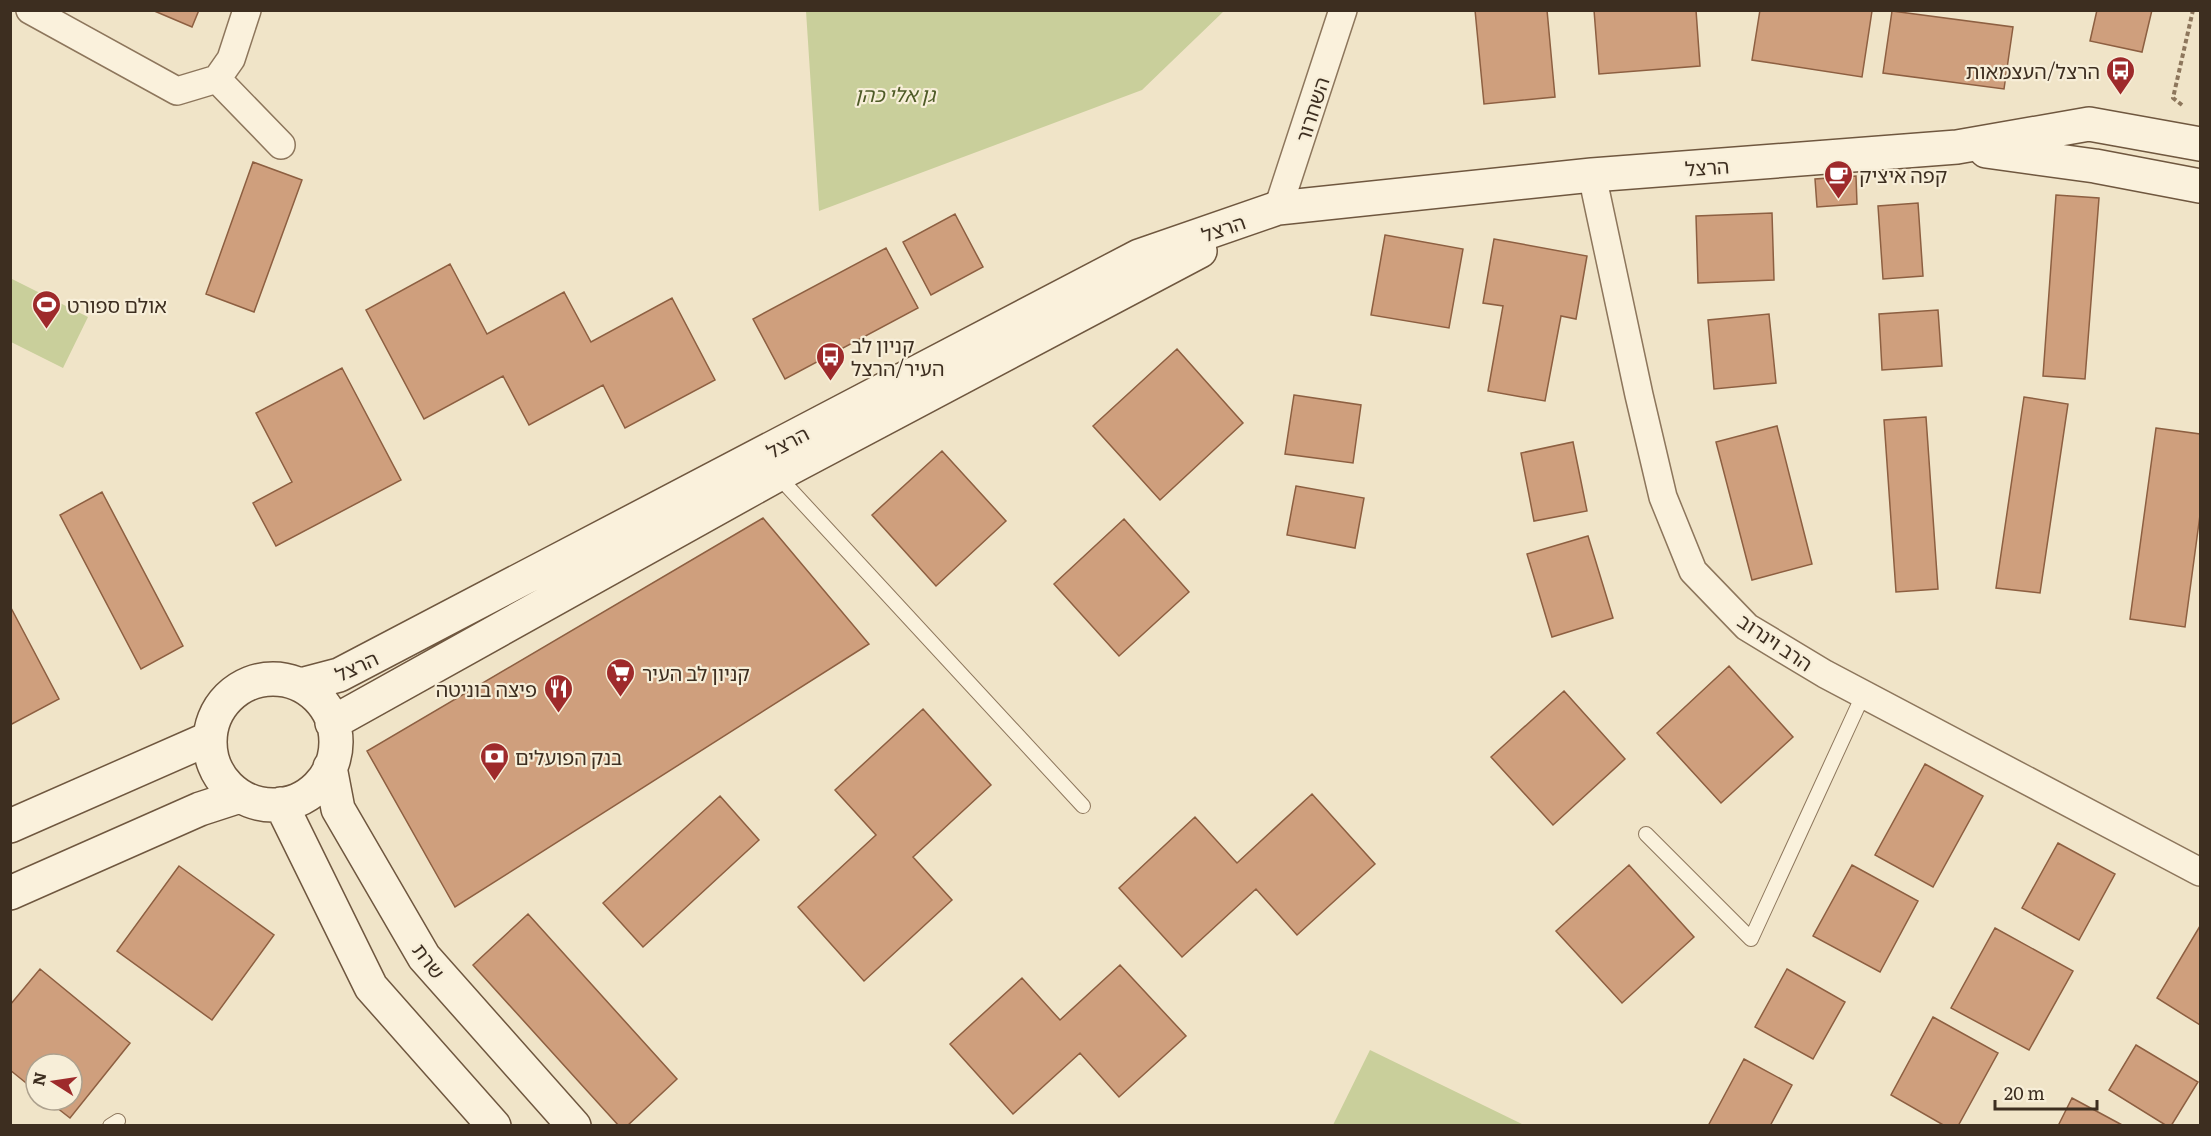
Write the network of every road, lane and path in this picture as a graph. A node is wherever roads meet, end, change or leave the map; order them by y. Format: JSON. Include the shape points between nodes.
{"nodes":[{"id":1,"x":30,"y":10,"type":"edge"},
{"id":2,"x":247,"y":10,"type":"edge"},
{"id":3,"x":1343,"y":10,"type":"edge"},
{"id":4,"x":2193,"y":10,"type":"edge"},
{"id":5,"x":217,"y":79,"type":"junction"},
{"id":6,"x":2187,"y":108,"type":"dead end"},
{"id":7,"x":2200,"y":144,"type":"edge"},
{"id":8,"x":281,"y":145,"type":"dead end"},
{"id":9,"x":1957,"y":147,"type":"junction"},
{"id":10,"x":1593,"y":175,"type":"junction"},
{"id":11,"x":2200,"y":186,"type":"edge"},
{"id":12,"x":1278,"y":208,"type":"junction"},
{"id":13,"x":777,"y":475,"type":"junction"},
{"id":14,"x":301,"y":686,"type":"junction"},
{"id":15,"x":1864,"y":693,"type":"junction"},
{"id":16,"x":332,"y":723,"type":"junction"},
{"id":17,"x":210,"y":738,"type":"junction"},
{"id":18,"x":330,"y":766,"type":"junction"},
{"id":19,"x":240,"y":796,"type":"junction"},
{"id":20,"x":281,"y":804,"type":"junction"},
{"id":21,"x":1083,"y":806,"type":"dead end"},
{"id":22,"x":10,"y":826,"type":"edge"},
{"id":23,"x":1646,"y":834,"type":"dead end"},
{"id":24,"x":2200,"y":872,"type":"edge"},
{"id":25,"x":10,"y":892,"type":"edge"},
{"id":26,"x":494,"y":1125,"type":"edge"},
{"id":27,"x":574,"y":1125,"type":"edge"}],
"edges":[{"from":1,"to":5,"type":"street","via":[[177,91]]},
{"from":2,"to":5,"type":"street","via":[[231,59]]},
{"from":3,"to":12,"type":"street","name":"השחרור"},
{"from":4,"to":6,"type":"path","via":[[2173,98]]},
{"from":5,"to":8,"type":"street"},
{"from":7,"to":9,"type":"street","name":"הרצל","via":[[2089,124]]},
{"from":9,"to":10,"type":"street","name":"הרצל"},
{"from":9,"to":11,"type":"street","name":"הרצל","via":[[2095,166]]},
{"from":10,"to":12,"type":"street","name":"הרצל"},
{"from":10,"to":15,"type":"street","name":"הרב וינרוב","via":[[1663,497],[1693,571],[1747,627]]},
{"from":12,"to":13,"type":"street","name":"הרצל"},
{"from":12,"to":14,"type":"street","name":"הרצל","via":[[1139,256],[339,675]]},
{"from":13,"to":16,"type":"street","name":"הרצל"},
{"from":13,"to":21,"type":"lane"},
{"from":14,"to":16,"type":"street","via":[[315,695]]},
{"from":14,"to":17,"type":"street","via":[[267,679],[234,692],[213,720]]},
{"from":15,"to":23,"type":"lane","via":[[1751,939]]},
{"from":15,"to":24,"type":"street","name":"הרב וינרוב"},
{"from":16,"to":18,"type":"street","via":[[335,738]]},
{"from":17,"to":19,"type":"street","via":[[217,771]]},
{"from":17,"to":22,"type":"street"},
{"from":18,"to":20,"type":"street","via":[[319,784],[302,797]]},
{"from":18,"to":27,"type":"street","name":"שרת","via":[[338,808],[424,957]]},
{"from":19,"to":20,"type":"street","via":[[260,804]]},
{"from":19,"to":25,"type":"street","via":[[200,809]]},
{"from":20,"to":26,"type":"street","via":[[371,987]]}]}
